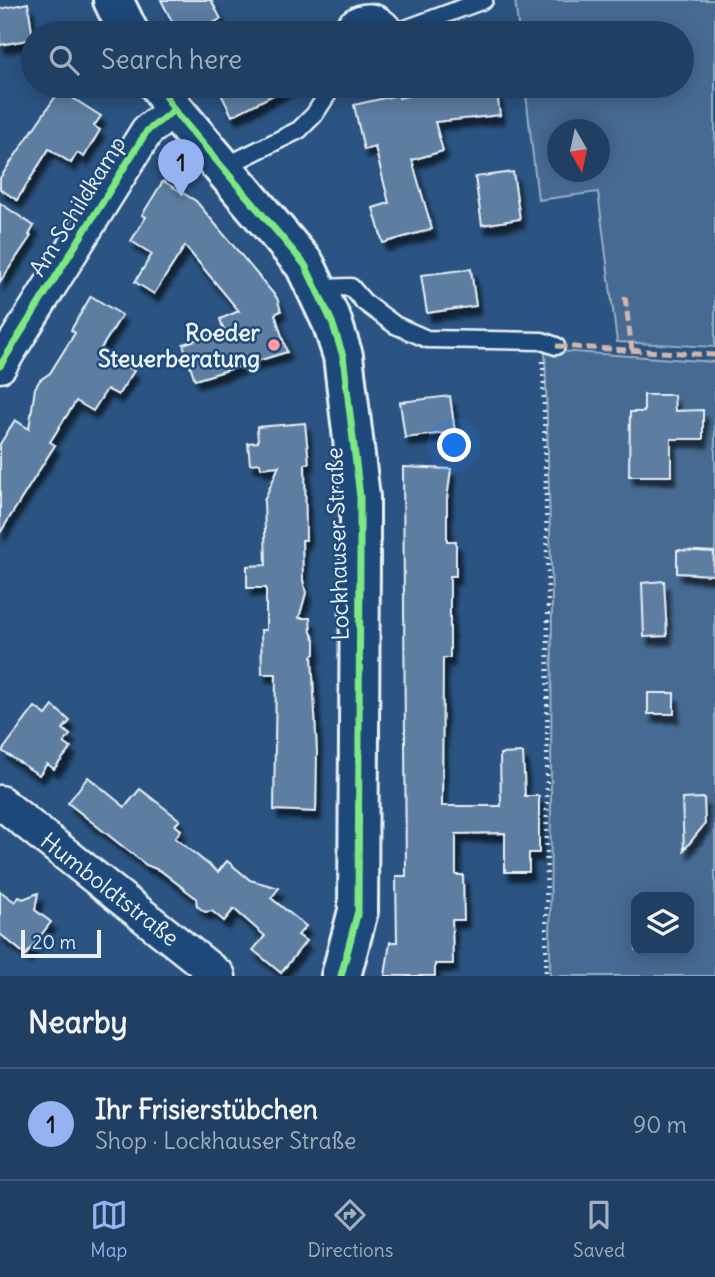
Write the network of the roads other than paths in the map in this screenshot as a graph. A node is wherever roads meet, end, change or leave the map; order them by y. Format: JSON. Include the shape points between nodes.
{"nodes":[{"id":1,"x":113,"y":0,"type":"edge"},
{"id":2,"x":484,"y":0,"type":"edge"},
{"id":3,"x":123,"y":21,"type":"edge"},
{"id":4,"x":344,"y":21,"type":"edge"},
{"id":5,"x":390,"y":21,"type":"edge"},
{"id":6,"x":427,"y":21,"type":"edge"},
{"id":7,"x":325,"y":98,"type":"edge"},
{"id":8,"x":160,"y":109,"type":"edge"},
{"id":9,"x":224,"y":167,"type":"junction"},
{"id":10,"x":318,"y":288,"type":"junction"},
{"id":11,"x":11,"y":322,"type":"edge"},
{"id":12,"x":549,"y":344,"type":"road end"},
{"id":13,"x":0,"y":366,"type":"edge"},
{"id":14,"x":0,"y":802,"type":"edge"},
{"id":15,"x":219,"y":976,"type":"edge"},
{"id":16,"x":341,"y":976,"type":"edge"}],
"edges":[{"from":1,"to":3,"type":"street"},
{"from":2,"to":6,"type":"lane"},
{"from":4,"to":5,"type":"lane","via":[[357,12],[373,11]]},
{"from":7,"to":9,"type":"lane","via":[[299,130]]},
{"from":8,"to":9,"type":"street","name":"Lockhauser Straße"},
{"from":8,"to":11,"type":"street","name":"Am Schildkamp"},
{"from":9,"to":10,"type":"street","name":"Lockhauser Straße","via":[[306,265]]},
{"from":10,"to":12,"type":"lane","via":[[351,287],[395,325],[427,339]]},
{"from":10,"to":16,"type":"street","name":"Lockhauser Straße","via":[[343,356],[359,497],[358,911]]},
{"from":11,"to":13,"type":"street","name":"Am Schildkamp"},
{"from":14,"to":15,"type":"street","name":"Humboldtstraße"}]}
